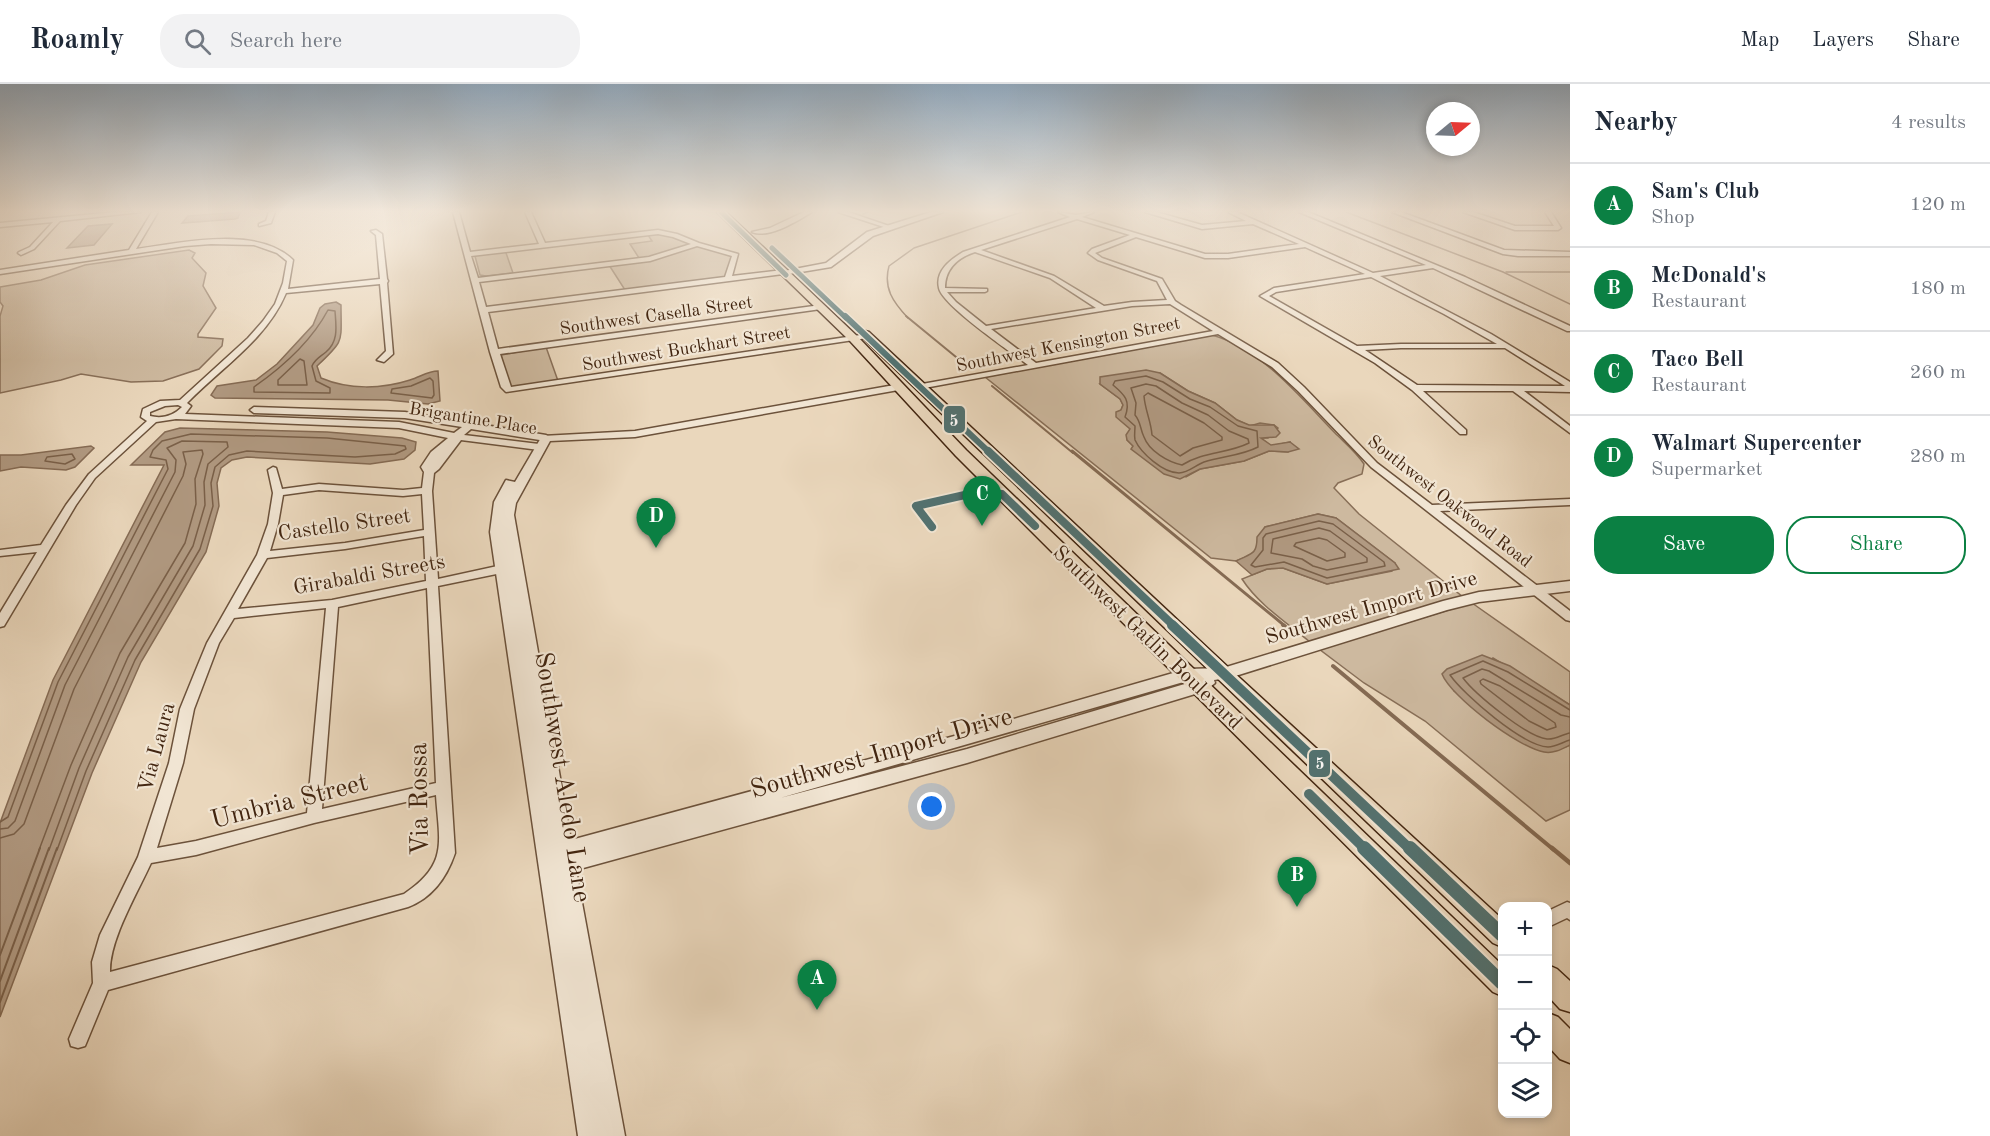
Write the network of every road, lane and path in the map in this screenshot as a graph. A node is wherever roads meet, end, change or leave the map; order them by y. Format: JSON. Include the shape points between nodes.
{"nodes":[{"id":1,"x":72,"y":261,"type":"edge"},
{"id":2,"x":290,"y":261,"type":"edge"},
{"id":3,"x":382,"y":261,"type":"edge"},
{"id":4,"x":471,"y":261,"type":"edge"},
{"id":5,"x":633,"y":261,"type":"edge"},
{"id":6,"x":734,"y":261,"type":"edge"},
{"id":7,"x":778,"y":261,"type":"edge"},
{"id":8,"x":780,"y":261,"type":"edge"},
{"id":9,"x":834,"y":261,"type":"edge"},
{"id":10,"x":953,"y":261,"type":"edge"},
{"id":11,"x":1008,"y":261,"type":"edge"},
{"id":12,"x":1106,"y":261,"type":"edge"},
{"id":13,"x":1342,"y":261,"type":"edge"},
{"id":14,"x":1422,"y":261,"type":"edge"},
{"id":15,"x":1434,"y":266,"type":"junction"},
{"id":16,"x":789,"y":271,"type":"junction"},
{"id":17,"x":0,"y":272,"type":"edge"},
{"id":18,"x":1374,"y":275,"type":"junction"},
{"id":19,"x":728,"y":279,"type":"junction"},
{"id":20,"x":475,"y":280,"type":"junction"},
{"id":21,"x":385,"y":281,"type":"junction"},
{"id":22,"x":942,"y":290,"type":"junction"},
{"id":23,"x":985,"y":290,"type":"dead end"},
{"id":24,"x":285,"y":291,"type":"junction"},
{"id":25,"x":1172,"y":302,"type":"junction"},
{"id":26,"x":821,"y":307,"type":"junction"},
{"id":27,"x":1101,"y":308,"type":"junction"},
{"id":28,"x":483,"y":310,"type":"junction"},
{"id":29,"x":985,"y":328,"type":"junction"},
{"id":30,"x":1570,"y":329,"type":"edge"},
{"id":31,"x":1219,"y":332,"type":"junction"},
{"id":32,"x":861,"y":337,"type":"junction"},
{"id":33,"x":1508,"y":346,"type":"junction"},
{"id":34,"x":1359,"y":348,"type":"junction"},
{"id":35,"x":494,"y":352,"type":"junction"},
{"id":36,"x":381,"y":360,"type":"dead end"},
{"id":37,"x":1034,"y":366,"type":"junction"},
{"id":38,"x":1570,"y":387,"type":"edge"},
{"id":39,"x":1414,"y":388,"type":"junction"},
{"id":40,"x":909,"y":389,"type":"junction"},
{"id":41,"x":1516,"y":389,"type":"junction"},
{"id":42,"x":180,"y":403,"type":"junction"},
{"id":43,"x":174,"y":416,"type":"junction"},
{"id":44,"x":158,"y":419,"type":"junction"},
{"id":45,"x":468,"y":427,"type":"junction"},
{"id":46,"x":1570,"y":430,"type":"edge"},
{"id":47,"x":1463,"y":432,"type":"dead end"},
{"id":48,"x":458,"y":437,"type":"junction"},
{"id":49,"x":539,"y":442,"type":"junction"},
{"id":50,"x":273,"y":470,"type":"dead end"},
{"id":51,"x":427,"y":491,"type":"junction"},
{"id":52,"x":278,"y":493,"type":"junction"},
{"id":53,"x":1570,"y":502,"type":"edge"},
{"id":54,"x":1432,"y":508,"type":"junction"},
{"id":55,"x":429,"y":532,"type":"junction"},
{"id":56,"x":44,"y":548,"type":"junction"},
{"id":57,"x":0,"y":553,"type":"edge"},
{"id":58,"x":263,"y":555,"type":"junction"},
{"id":59,"x":508,"y":568,"type":"junction"},
{"id":60,"x":432,"y":584,"type":"junction"},
{"id":61,"x":1570,"y":586,"type":"edge"},
{"id":62,"x":1534,"y":589,"type":"junction"},
{"id":63,"x":332,"y":604,"type":"junction"},
{"id":64,"x":229,"y":614,"type":"junction"},
{"id":65,"x":1570,"y":617,"type":"edge"},
{"id":66,"x":0,"y":623,"type":"edge"},
{"id":67,"x":1223,"y":674,"type":"junction"},
{"id":68,"x":1193,"y":681,"type":"junction"},
{"id":69,"x":443,"y":787,"type":"junction"},
{"id":70,"x":314,"y":817,"type":"junction"},
{"id":71,"x":146,"y":856,"type":"junction"},
{"id":72,"x":557,"y":860,"type":"junction"},
{"id":73,"x":1570,"y":912,"type":"edge"},
{"id":74,"x":1552,"y":917,"type":"edge"},
{"id":75,"x":1498,"y":930,"type":"edge"},
{"id":76,"x":1498,"y":978,"type":"edge"},
{"id":77,"x":102,"y":982,"type":"junction"},
{"id":78,"x":1552,"y":982,"type":"edge"},
{"id":79,"x":1570,"y":999,"type":"edge"},
{"id":80,"x":1552,"y":1031,"type":"edge"},
{"id":81,"x":78,"y":1039,"type":"dead end"},
{"id":82,"x":1570,"y":1049,"type":"edge"},
{"id":83,"x":591,"y":1136,"type":"edge"},
{"id":84,"x":612,"y":1136,"type":"edge"}],
"edges":[{"from":1,"to":17,"type":"street"},
{"from":2,"to":24,"type":"street"},
{"from":3,"to":21,"type":"street"},
{"from":4,"to":20,"type":"street"},
{"from":5,"to":20,"type":"street"},
{"from":6,"to":19,"type":"street"},
{"from":7,"to":16,"type":"main road","name":"Southwest Gatlin Boulevard"},
{"from":8,"to":16,"type":"main road","name":"Southwest Gatlin Boulevard"},
{"from":9,"to":16,"type":"street"},
{"from":10,"to":22,"type":"street","via":[[942,275]]},
{"from":11,"to":27,"type":"street","via":[[1052,277]]},
{"from":12,"to":25,"type":"street","name":"Southwest Oakwood Road","via":[[1160,280]]},
{"from":13,"to":18,"type":"street"},
{"from":14,"to":15,"type":"street"},
{"from":15,"to":18,"type":"street"},
{"from":15,"to":30,"type":"street"},
{"from":16,"to":19,"type":"street"},
{"from":16,"to":26,"type":"main road","name":"Southwest Gatlin Boulevard"},
{"from":16,"to":32,"type":"main road","name":"Southwest Gatlin Boulevard"},
{"from":18,"to":33,"type":"street"},
{"from":18,"to":34,"type":"street","via":[[1270,291],[1264,296]]},
{"from":19,"to":28,"type":"street"},
{"from":20,"to":28,"type":"street"},
{"from":21,"to":24,"type":"street"},
{"from":21,"to":36,"type":"street","via":[[390,352]]},
{"from":22,"to":23,"type":"street"},
{"from":22,"to":29,"type":"street","via":[[953,304]]},
{"from":24,"to":42,"type":"street","via":[[260,329]]},
{"from":25,"to":27,"type":"street"},
{"from":25,"to":31,"type":"street","name":"Southwest Oakwood Road"},
{"from":26,"to":32,"type":"main road","name":"Southwest Gatlin Boulevard"},
{"from":26,"to":35,"type":"street","name":"Southwest Casella Street"},
{"from":27,"to":29,"type":"street"},
{"from":28,"to":35,"type":"street"},
{"from":29,"to":37,"type":"street"},
{"from":31,"to":37,"type":"street","name":"Southwest Kensington Street"},
{"from":31,"to":54,"type":"street","name":"Southwest Oakwood Road","via":[[1275,365],[1358,450]]},
{"from":32,"to":35,"type":"street","name":"Southwest Buckhart Street","via":[[509,390]]},
{"from":32,"to":40,"type":"main road","name":"Southwest Gatlin Boulevard"},
{"from":32,"to":40,"type":"main road","name":"Southwest Gatlin Boulevard"},
{"from":33,"to":34,"type":"street"},
{"from":33,"to":38,"type":"street"},
{"from":34,"to":39,"type":"street"},
{"from":37,"to":40,"type":"street","name":"Southwest Kensington Street"},
{"from":38,"to":41,"type":"street"},
{"from":39,"to":41,"type":"street"},
{"from":39,"to":47,"type":"street"},
{"from":40,"to":49,"type":"street","name":"Brigantine Place","via":[[631,442]]},
{"from":40,"to":67,"type":"main road","name":"Southwest Gatlin Boulevard"},
{"from":40,"to":68,"type":"main road","name":"Southwest Gatlin Boulevard","via":[[961,453]]},
{"from":41,"to":46,"type":"street"},
{"from":42,"to":43,"type":"street","via":[[184,411]]},
{"from":42,"to":44,"type":"street","via":[[146,411],[145,417]]},
{"from":42,"to":45,"type":"street","name":"Brigantine Place","via":[[405,415]]},
{"from":43,"to":44,"type":"street"},
{"from":43,"to":48,"type":"street","name":"Brigantine Place","via":[[399,425]]},
{"from":44,"to":56,"type":"street","via":[[92,476]]},
{"from":45,"to":48,"type":"street","name":"Via Rossa"},
{"from":45,"to":49,"type":"street","name":"Brigantine Place"},
{"from":48,"to":49,"type":"street","name":"Brigantine Place"},
{"from":48,"to":51,"type":"street","name":"Via Rossa","via":[[429,472]]},
{"from":49,"to":59,"type":"street","name":"Southwest Aledo Lane","via":[[500,502],[497,532]]},
{"from":50,"to":52,"type":"street","name":"Via Laura"},
{"from":51,"to":52,"type":"street","via":[[319,487]]},
{"from":51,"to":55,"type":"street","name":"Via Rossa"},
{"from":52,"to":58,"type":"street","name":"Via Laura"},
{"from":53,"to":54,"type":"street"},
{"from":54,"to":62,"type":"street","name":"Southwest Oakwood Road"},
{"from":55,"to":58,"type":"street","name":"Castello Street"},
{"from":55,"to":60,"type":"street","name":"Via Rossa"},
{"from":56,"to":57,"type":"street"},
{"from":56,"to":66,"type":"street"},
{"from":58,"to":64,"type":"street","name":"Via Laura"},
{"from":59,"to":60,"type":"street","name":"Girabaldi Streets"},
{"from":59,"to":72,"type":"street","name":"Southwest Aledo Lane"},
{"from":60,"to":63,"type":"street","name":"Girabaldi Streets"},
{"from":60,"to":69,"type":"street","name":"Via Rossa"},
{"from":61,"to":62,"type":"street","name":"Southwest Import Drive"},
{"from":62,"to":65,"type":"street","name":"Southwest Oakwood Road"},
{"from":62,"to":67,"type":"street","name":"Southwest Import Drive","via":[[1443,606]]},
{"from":63,"to":64,"type":"street","name":"Girabaldi Streets"},
{"from":63,"to":70,"type":"street"},
{"from":64,"to":71,"type":"street","name":"Via Laura","via":[[213,643],[187,710],[176,763]]},
{"from":67,"to":68,"type":"street","name":"Southwest Import Drive"},
{"from":67,"to":75,"type":"main road","name":"Southwest Gatlin Boulevard"},
{"from":68,"to":72,"type":"street","name":"Southwest Import Drive","via":[[956,759]]},
{"from":68,"to":76,"type":"main road","name":"Southwest Gatlin Boulevard"},
{"from":69,"to":70,"type":"street","name":"Umbria Street"},
{"from":69,"to":77,"type":"street","name":"Via Rossa","via":[[447,854],[442,870],[430,886],[408,900]]},
{"from":70,"to":71,"type":"street","name":"Umbria Street","via":[[196,848]]},
{"from":71,"to":77,"type":"street","name":"Via Laura","via":[[109,935],[101,962]]},
{"from":72,"to":83,"type":"street","name":"Southwest Aledo Lane"},
{"from":72,"to":84,"type":"street","name":"Southwest Aledo Lane"},
{"from":73,"to":74,"type":"street"},
{"from":77,"to":81,"type":"street","name":"Via Laura"},
{"from":78,"to":79,"type":"main road"},
{"from":80,"to":82,"type":"main road"}]}
